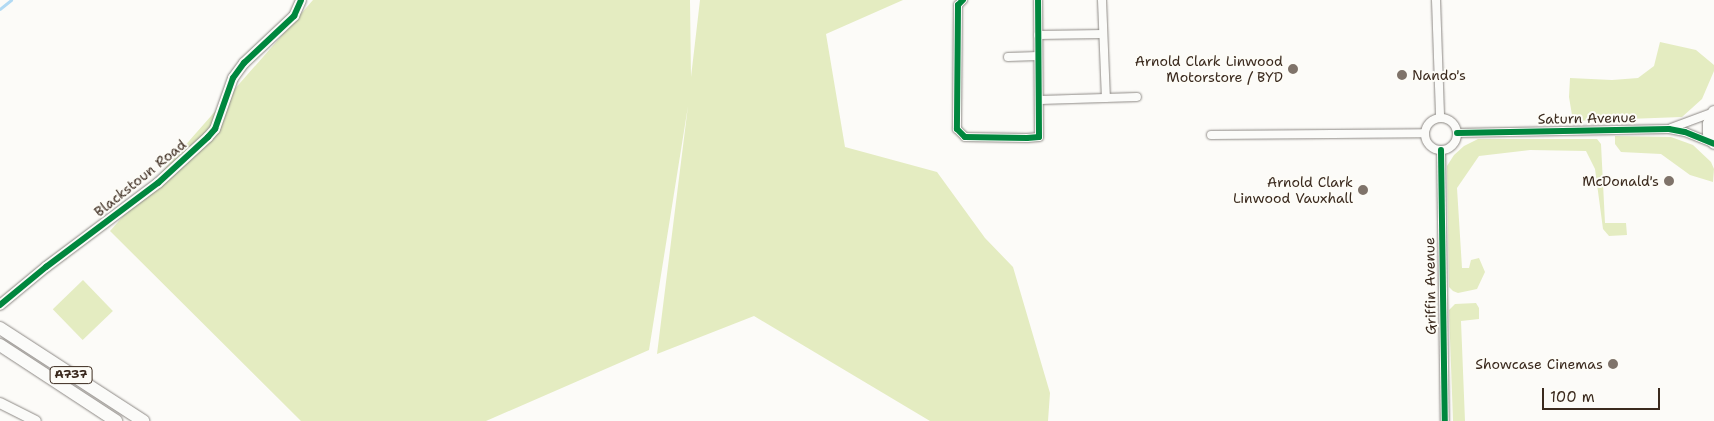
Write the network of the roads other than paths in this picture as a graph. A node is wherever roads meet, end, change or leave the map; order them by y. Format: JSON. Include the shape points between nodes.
{"nodes":[{"id":1,"x":302,"y":0,"type":"edge"},
{"id":2,"x":963,"y":0,"type":"edge"},
{"id":3,"x":1038,"y":0,"type":"edge"},
{"id":4,"x":1102,"y":0,"type":"edge"},
{"id":5,"x":1436,"y":0,"type":"edge"},
{"id":6,"x":1103,"y":34,"type":"junction"},
{"id":7,"x":1038,"y":35,"type":"junction"},
{"id":8,"x":1038,"y":56,"type":"junction"},
{"id":9,"x":1008,"y":57,"type":"dead end"},
{"id":10,"x":1136,"y":97,"type":"dead end"},
{"id":11,"x":1106,"y":98,"type":"junction"},
{"id":12,"x":1040,"y":100,"type":"junction"},
{"id":13,"x":1714,"y":112,"type":"edge"},
{"id":14,"x":1440,"y":117,"type":"junction"},
{"id":15,"x":1669,"y":128,"type":"junction"},
{"id":16,"x":1424,"y":133,"type":"junction"},
{"id":17,"x":1457,"y":133,"type":"junction"},
{"id":18,"x":1211,"y":135,"type":"dead end"},
{"id":19,"x":1714,"y":144,"type":"edge"},
{"id":20,"x":1441,"y":150,"type":"junction"},
{"id":21,"x":0,"y":305,"type":"edge"},
{"id":22,"x":0,"y":328,"type":"edge"},
{"id":23,"x":0,"y":345,"type":"edge"},
{"id":24,"x":0,"y":403,"type":"edge"},
{"id":25,"x":36,"y":421,"type":"edge"},
{"id":26,"x":116,"y":421,"type":"edge"},
{"id":27,"x":143,"y":421,"type":"edge"},
{"id":28,"x":1446,"y":421,"type":"edge"}],
"edges":[{"from":1,"to":21,"type":"street","name":"Blackstoun Road","via":[[294,16],[244,63],[233,78],[215,129],[208,138],[158,183]]},
{"from":2,"to":12,"type":"street","via":[[958,5],[957,128],[965,137],[1039,137]]},
{"from":3,"to":7,"type":"street"},
{"from":4,"to":6,"type":"street"},
{"from":5,"to":14,"type":"street"},
{"from":6,"to":7,"type":"street"},
{"from":6,"to":11,"type":"street"},
{"from":7,"to":8,"type":"street"},
{"from":8,"to":9,"type":"street"},
{"from":8,"to":12,"type":"street"},
{"from":10,"to":11,"type":"street"},
{"from":11,"to":12,"type":"street"},
{"from":13,"to":15,"type":"street","name":"Saturn Avenue"},
{"from":13,"to":19,"type":"main road","via":[[1709,124]]},
{"from":14,"to":16,"type":"street","via":[[1428,123]]},
{"from":14,"to":17,"type":"street","via":[[1453,123]]},
{"from":15,"to":17,"type":"street","name":"Saturn Avenue"},
{"from":15,"to":19,"type":"street","name":"Saturn Avenue"},
{"from":16,"to":18,"type":"street"},
{"from":16,"to":20,"type":"street","via":[[1430,146]]},
{"from":17,"to":20,"type":"street","via":[[1452,146]]},
{"from":20,"to":28,"type":"street","name":"Griffin Avenue"},
{"from":22,"to":27,"type":"main road","number":"A737"},
{"from":23,"to":26,"type":"main road","number":"A737"},
{"from":24,"to":25,"type":"street"}]}
